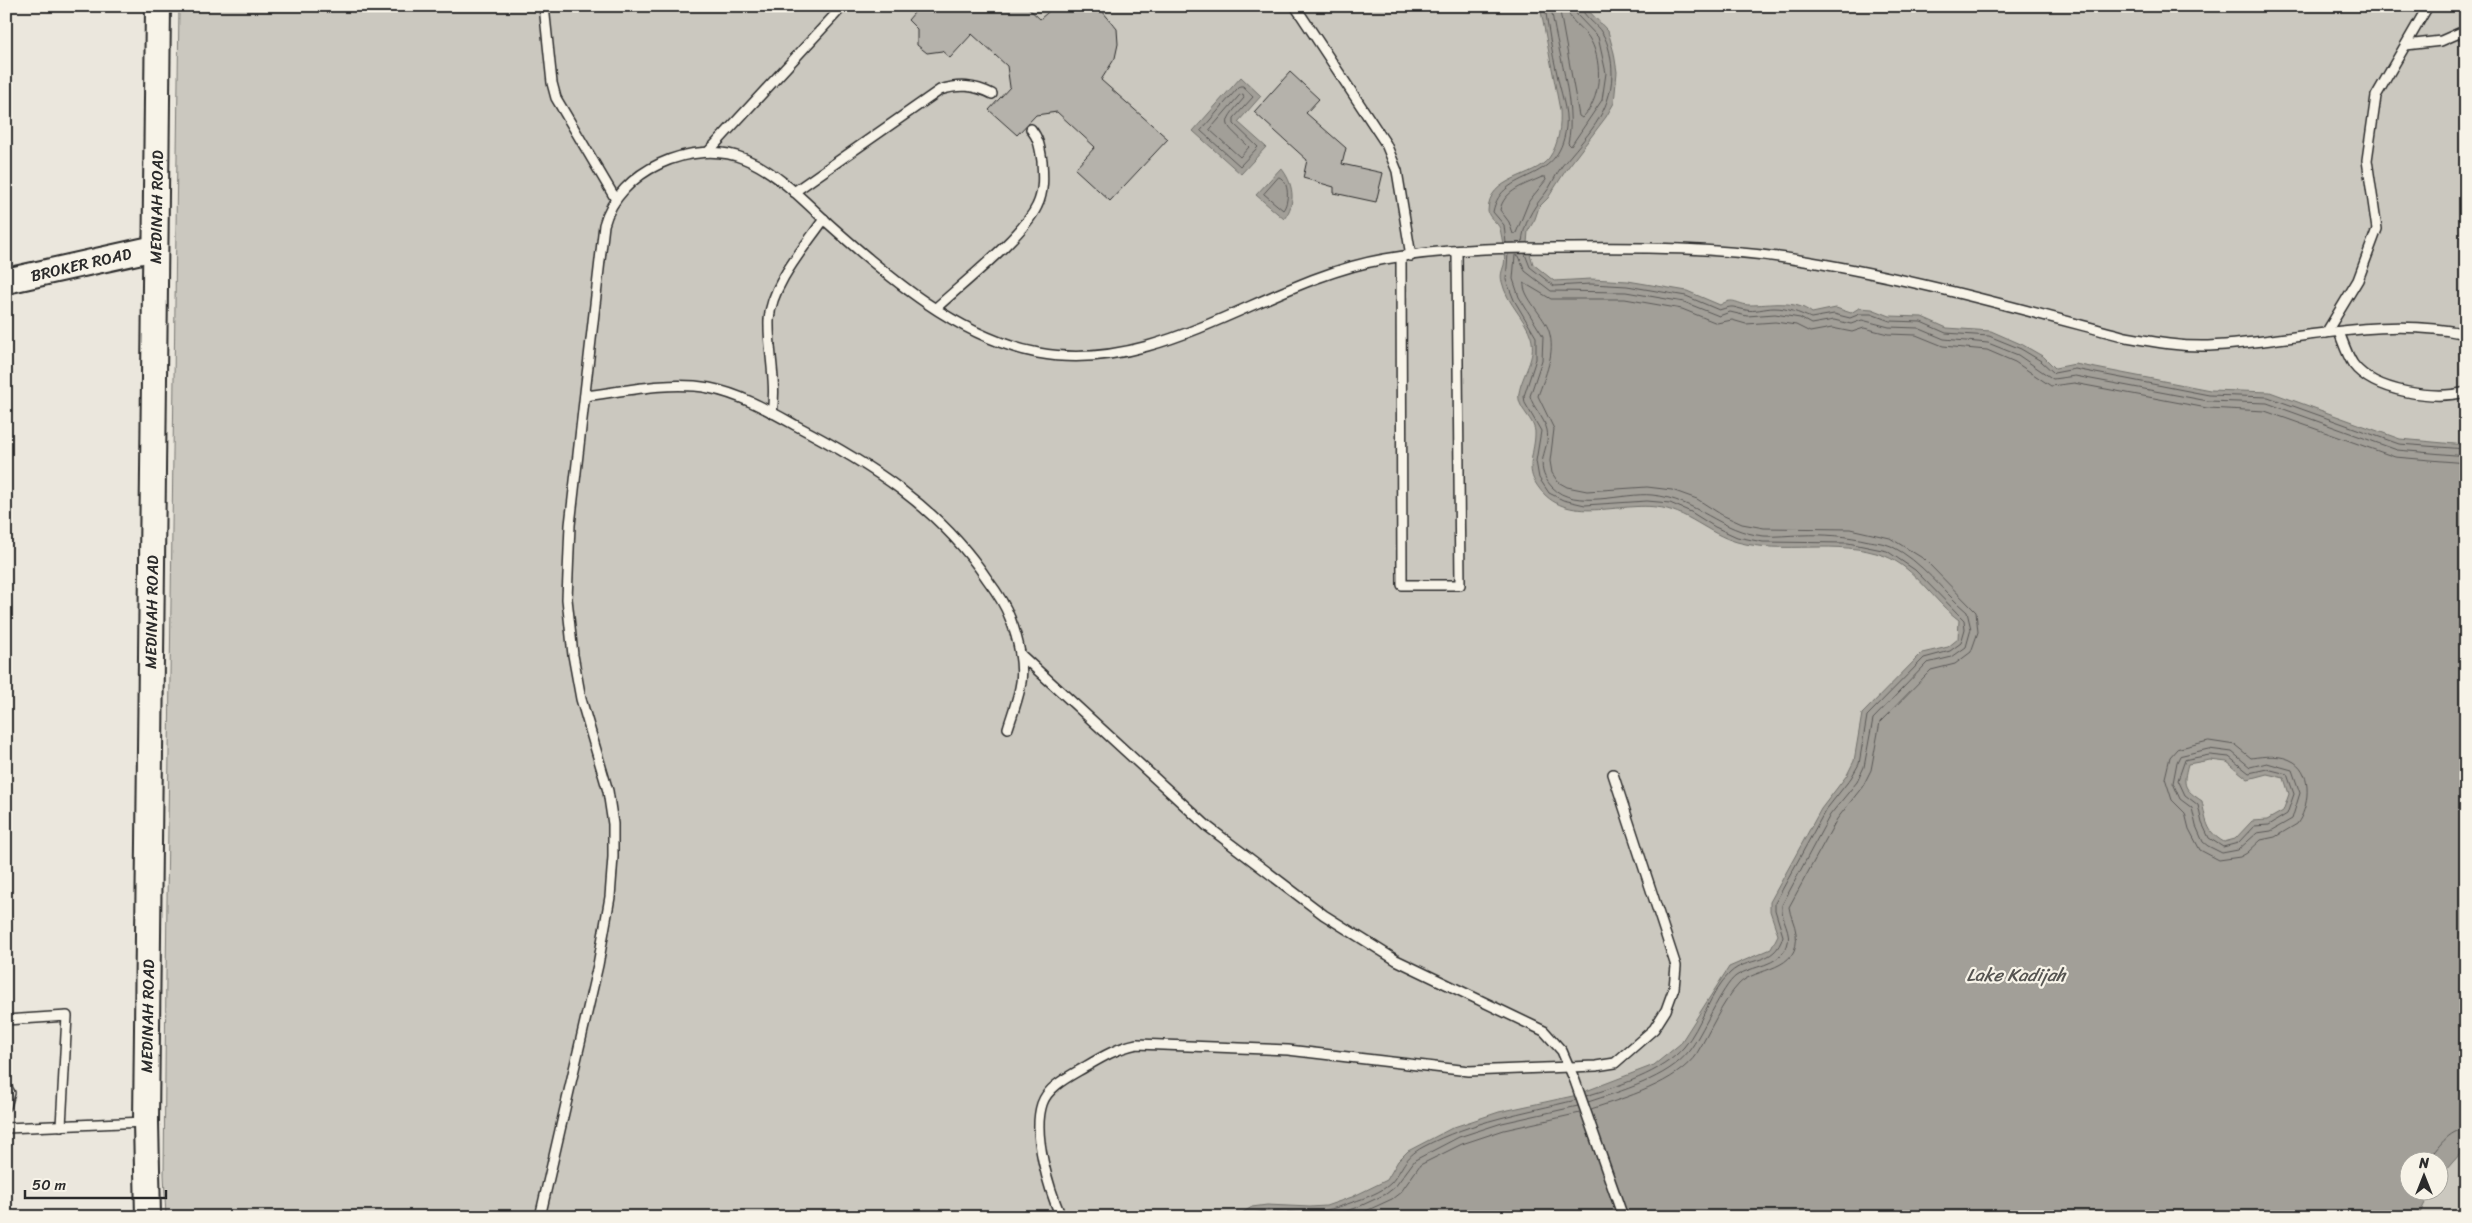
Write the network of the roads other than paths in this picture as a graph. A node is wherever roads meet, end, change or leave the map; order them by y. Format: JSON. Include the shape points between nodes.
{"nodes":[{"id":1,"x":158,"y":6,"type":"edge"},
{"id":2,"x":544,"y":6,"type":"edge"},
{"id":3,"x":843,"y":6,"type":"edge"},
{"id":4,"x":1295,"y":6,"type":"edge"},
{"id":5,"x":2428,"y":6,"type":"edge"},
{"id":6,"x":2466,"y":30,"type":"edge"},
{"id":7,"x":2406,"y":45,"type":"junction"},
{"id":8,"x":992,"y":94,"type":"dead end"},
{"id":9,"x":1032,"y":129,"type":"dead end"},
{"id":10,"x":708,"y":152,"type":"junction"},
{"id":11,"x":794,"y":192,"type":"junction"},
{"id":12,"x":615,"y":198,"type":"junction"},
{"id":13,"x":824,"y":219,"type":"junction"},
{"id":14,"x":155,"y":248,"type":"junction"},
{"id":15,"x":1456,"y":252,"type":"junction"},
{"id":16,"x":1411,"y":256,"type":"junction"},
{"id":17,"x":1401,"y":257,"type":"junction"},
{"id":18,"x":6,"y":281,"type":"edge"},
{"id":19,"x":936,"y":308,"type":"junction"},
{"id":20,"x":2339,"y":332,"type":"junction"},
{"id":21,"x":2326,"y":334,"type":"junction"},
{"id":22,"x":2466,"y":334,"type":"edge"},
{"id":23,"x":2466,"y":392,"type":"edge"},
{"id":24,"x":585,"y":396,"type":"junction"},
{"id":25,"x":772,"y":412,"type":"junction"},
{"id":26,"x":1020,"y":654,"type":"junction"},
{"id":27,"x":1008,"y":728,"type":"dead end"},
{"id":28,"x":1613,"y":774,"type":"dead end"},
{"id":29,"x":6,"y":1020,"type":"edge"},
{"id":30,"x":1568,"y":1067,"type":"junction"},
{"id":31,"x":6,"y":1086,"type":"edge"},
{"id":32,"x":6,"y":1106,"type":"edge"},
{"id":33,"x":146,"y":1122,"type":"junction"},
{"id":34,"x":61,"y":1126,"type":"junction"},
{"id":35,"x":6,"y":1128,"type":"edge"},
{"id":36,"x":148,"y":1217,"type":"edge"},
{"id":37,"x":540,"y":1217,"type":"edge"},
{"id":38,"x":1061,"y":1217,"type":"edge"},
{"id":39,"x":1623,"y":1217,"type":"edge"}],
"edges":[{"from":1,"to":14,"type":"main road","name":"MEDINAH ROAD"},
{"from":2,"to":12,"type":"lane","via":[[556,98]]},
{"from":3,"to":10,"type":"lane"},
{"from":4,"to":16,"type":"lane","via":[[1386,144],[1398,171]]},
{"from":5,"to":7,"type":"lane"},
{"from":6,"to":7,"type":"lane","via":[[2441,41]]},
{"from":7,"to":21,"type":"lane","via":[[2376,96],[2367,160],[2377,229],[2358,280]]},
{"from":8,"to":11,"type":"lane","via":[[972,86],[940,90]]},
{"from":9,"to":19,"type":"lane","via":[[1040,146],[1043,170],[1038,205],[1021,229]]},
{"from":10,"to":11,"type":"lane","via":[[745,159]]},
{"from":10,"to":12,"type":"lane","via":[[684,155],[663,163],[646,172]]},
{"from":11,"to":13,"type":"lane"},
{"from":12,"to":24,"type":"lane","via":[[604,225]]},
{"from":13,"to":19,"type":"lane","via":[[894,278]]},
{"from":13,"to":25,"type":"lane","via":[[773,296],[770,320],[775,396]]},
{"from":14,"to":18,"type":"main road","name":"BROKER ROAD"},
{"from":14,"to":33,"type":"main road","name":"MEDINAH ROAD"},
{"from":15,"to":16,"type":"lane"},
{"from":15,"to":17,"type":"lane","via":[[1460,585],[1402,585]]},
{"from":15,"to":21,"type":"lane","via":[[1651,247],[1740,252],[1875,274],[2126,337],[2167,344],[2209,346]]},
{"from":16,"to":17,"type":"lane"},
{"from":17,"to":19,"type":"lane","via":[[1338,271],[1175,337],[1105,354],[1045,354],[1019,349],[972,331]]},
{"from":20,"to":21,"type":"lane"},
{"from":20,"to":22,"type":"lane","via":[[2414,328]]},
{"from":20,"to":23,"type":"lane","via":[[2353,364],[2376,383],[2412,393]]},
{"from":24,"to":25,"type":"lane","via":[[687,386],[730,393]]},
{"from":24,"to":37,"type":"lane","via":[[570,525],[567,599],[581,699],[608,791],[613,857],[610,897],[598,965]]},
{"from":25,"to":26,"type":"lane","via":[[878,472],[919,501],[957,539],[1000,598],[1010,618]]},
{"from":26,"to":27,"type":"lane","via":[[1021,687]]},
{"from":26,"to":30,"type":"lane","via":[[1207,826],[1324,915],[1396,960],[1544,1031],[1562,1051]]},
{"from":28,"to":30,"type":"lane","via":[[1676,966],[1674,988],[1654,1029],[1615,1063]]},
{"from":29,"to":34,"type":"lane","via":[[66,1016]]},
{"from":30,"to":38,"type":"lane","via":[[1469,1071],[1288,1050],[1137,1044],[1119,1048],[1058,1083],[1042,1103],[1039,1128],[1044,1161]]},
{"from":30,"to":39,"type":"lane"},
{"from":31,"to":32,"type":"lane","via":[[10,1099]]},
{"from":33,"to":34,"type":"lane"},
{"from":33,"to":36,"type":"main road","name":"MEDINAH ROAD"},
{"from":34,"to":35,"type":"lane"}]}
